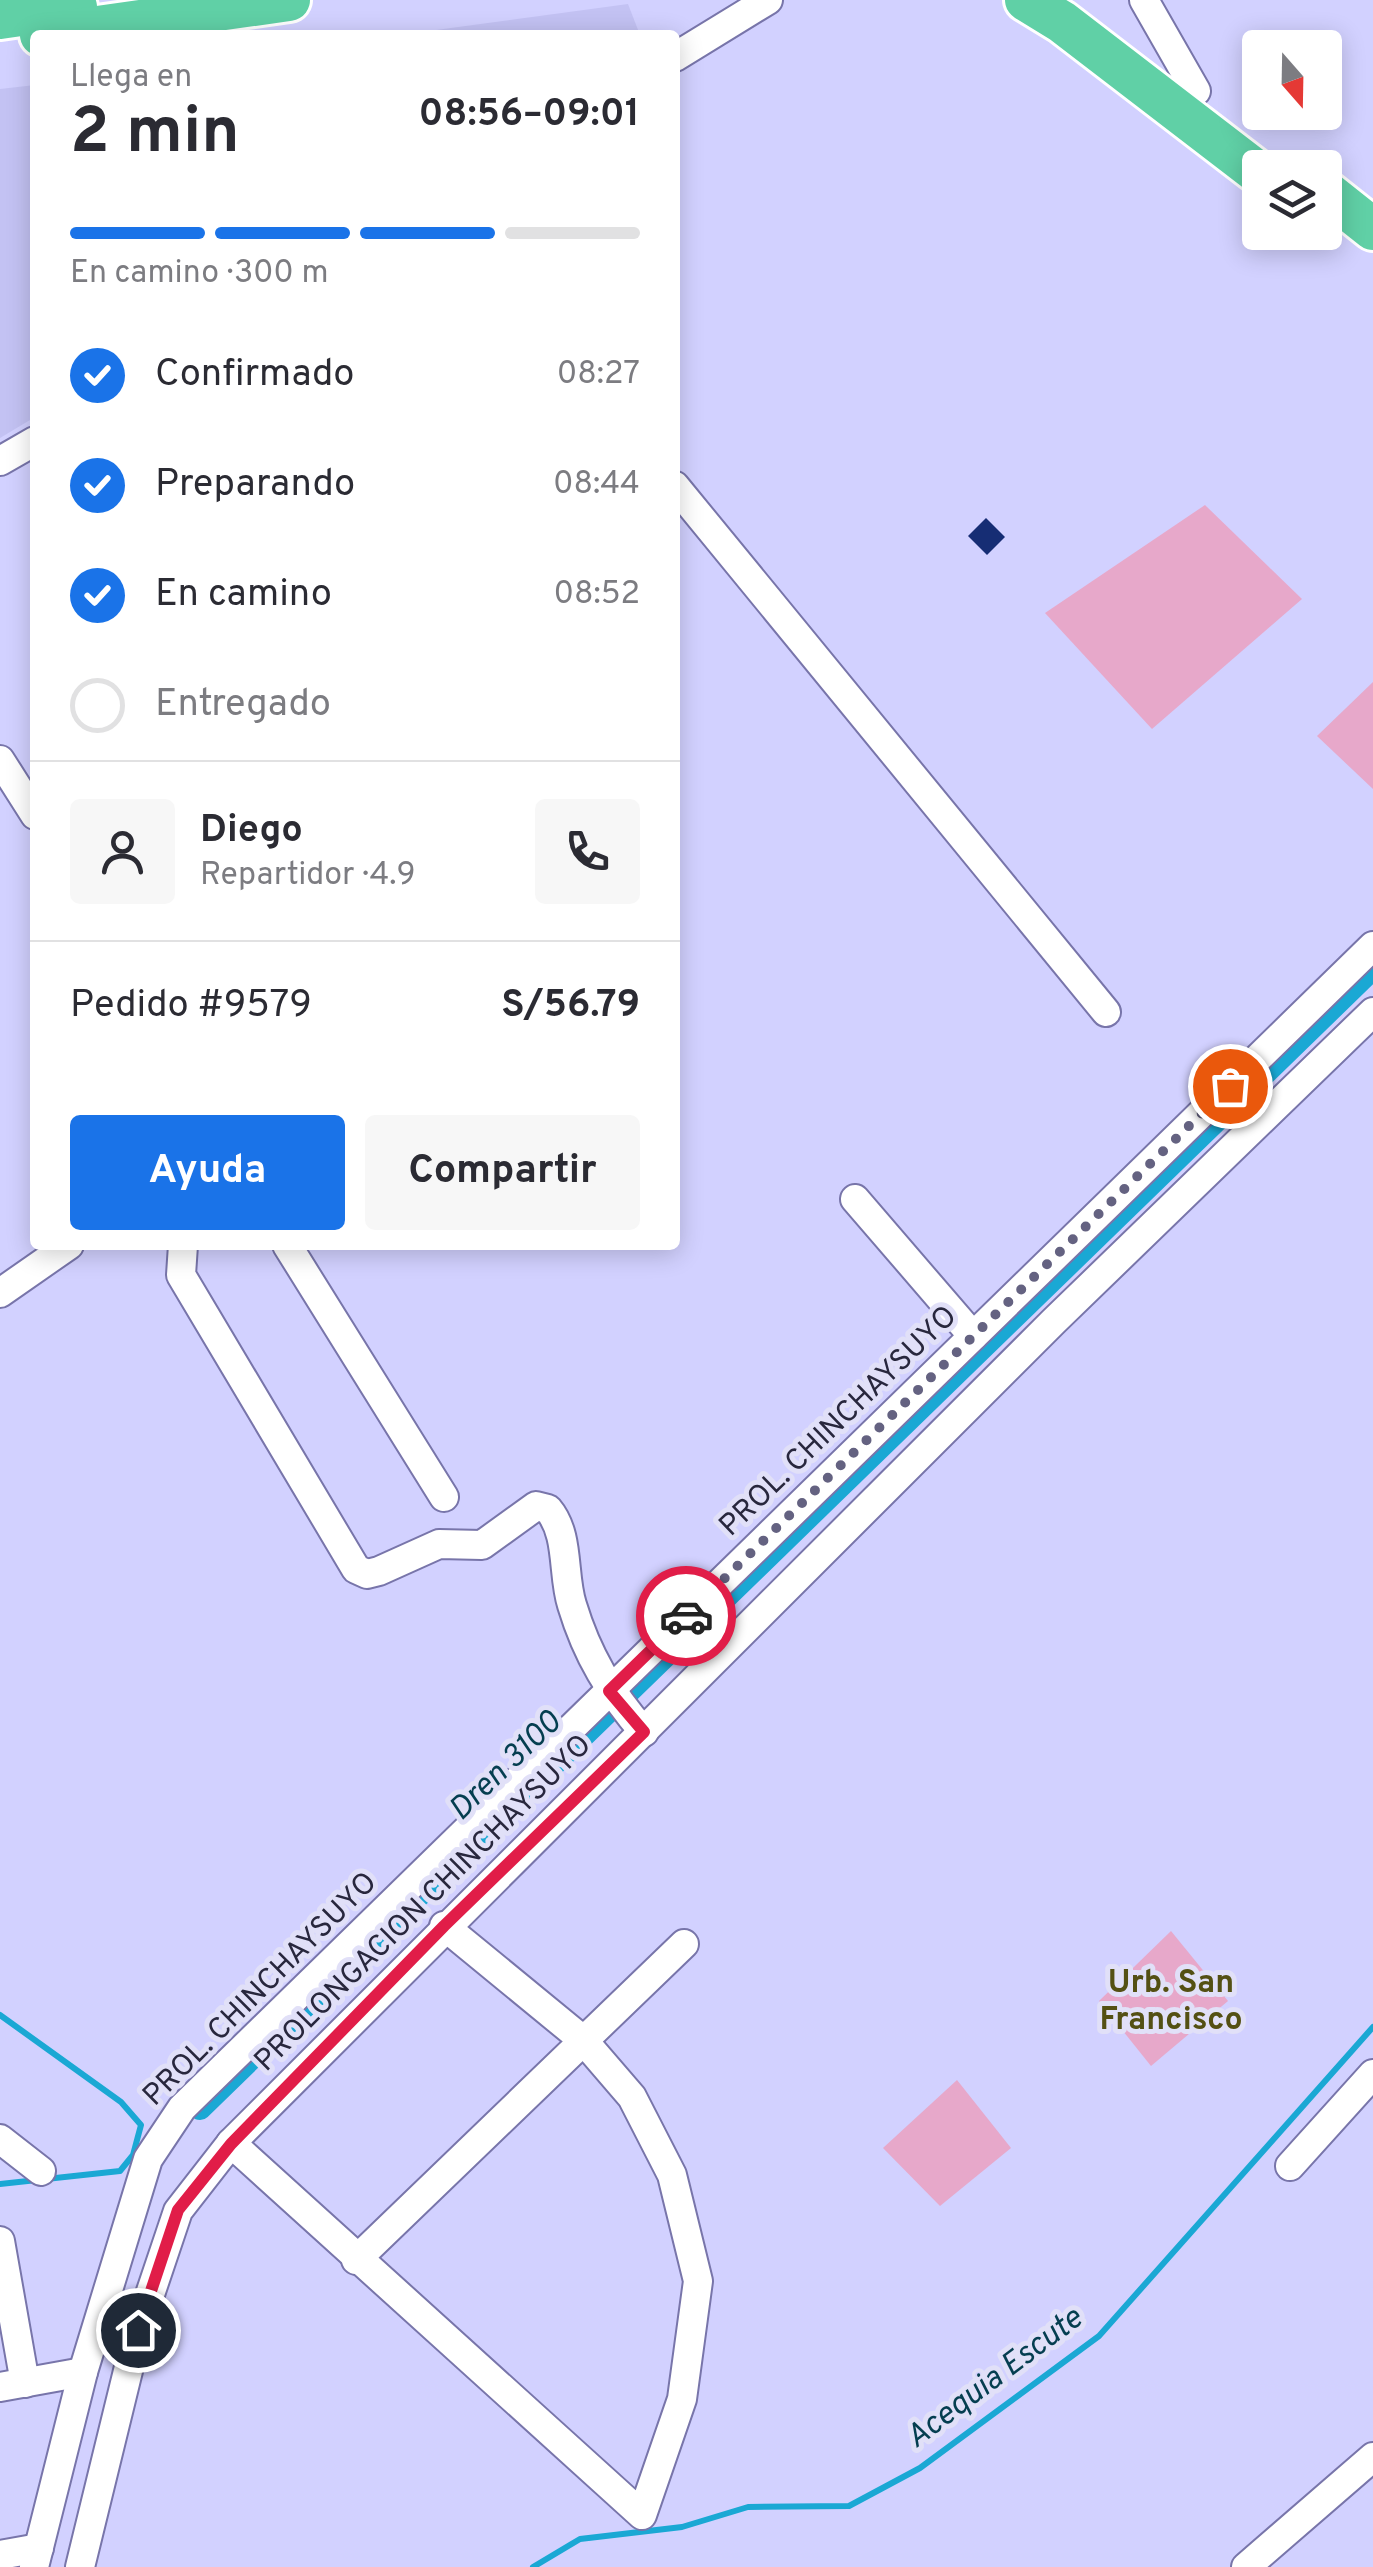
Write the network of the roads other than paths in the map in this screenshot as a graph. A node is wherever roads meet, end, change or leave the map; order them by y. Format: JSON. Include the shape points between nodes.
{"nodes":[{"id":1,"x":126,"y":0,"type":"edge"},
{"id":2,"x":289,"y":0,"type":"edge"},
{"id":3,"x":768,"y":0,"type":"edge"},
{"id":4,"x":1026,"y":0,"type":"edge"},
{"id":5,"x":1079,"y":0,"type":"edge"},
{"id":6,"x":1144,"y":0,"type":"edge"},
{"id":7,"x":0,"y":18,"type":"edge"},
{"id":8,"x":80,"y":30,"type":"edge"},
{"id":9,"x":30,"y":37,"type":"edge"},
{"id":10,"x":0,"y":41,"type":"edge"},
{"id":11,"x":680,"y":55,"type":"edge"},
{"id":12,"x":1196,"y":91,"type":"junction"},
{"id":13,"x":1271,"y":150,"type":"edge"},
{"id":14,"x":1242,"y":160,"type":"edge"},
{"id":15,"x":1342,"y":204,"type":"edge"},
{"id":16,"x":1373,"y":228,"type":"edge"},
{"id":17,"x":1342,"y":237,"type":"edge"},
{"id":18,"x":1373,"y":261,"type":"edge"},
{"id":19,"x":30,"y":444,"type":"edge"},
{"id":20,"x":0,"y":461,"type":"edge"},
{"id":21,"x":680,"y":492,"type":"edge"},
{"id":22,"x":0,"y":760,"type":"edge"},
{"id":23,"x":30,"y":808,"type":"edge"},
{"id":24,"x":1373,"y":946,"type":"edge"},
{"id":25,"x":1106,"y":1012,"type":"dead end"},
{"id":26,"x":1373,"y":1012,"type":"edge"},
{"id":27,"x":855,"y":1198,"type":"dead end"},
{"id":28,"x":61,"y":1250,"type":"edge"},
{"id":29,"x":181,"y":1250,"type":"edge"},
{"id":30,"x":291,"y":1250,"type":"edge"},
{"id":31,"x":0,"y":1293,"type":"edge"},
{"id":32,"x":973,"y":1336,"type":"junction"},
{"id":33,"x":444,"y":1497,"type":"dead end"},
{"id":34,"x":625,"y":1710,"type":"junction"},
{"id":35,"x":444,"y":1926,"type":"junction"},
{"id":36,"x":684,"y":1944,"type":"dead end"},
{"id":37,"x":583,"y":2040,"type":"junction"},
{"id":38,"x":1373,"y":2074,"type":"edge"},
{"id":39,"x":0,"y":2139,"type":"edge"},
{"id":40,"x":231,"y":2144,"type":"junction"},
{"id":41,"x":1290,"y":2166,"type":"dead end"},
{"id":42,"x":41,"y":2171,"type":"dead end"},
{"id":43,"x":0,"y":2241,"type":"edge"},
{"id":44,"x":356,"y":2260,"type":"junction"},
{"id":45,"x":82,"y":2372,"type":"junction"},
{"id":46,"x":12,"y":2385,"type":"edge"},
{"id":47,"x":1373,"y":2457,"type":"edge"},
{"id":48,"x":0,"y":2555,"type":"edge"},
{"id":49,"x":37,"y":2558,"type":"edge"},
{"id":50,"x":80,"y":2567,"type":"edge"},
{"id":51,"x":1246,"y":2567,"type":"edge"}],
"edges":[{"from":1,"to":7,"type":"highway"},
{"from":2,"to":8,"type":"highway"},
{"from":3,"to":11,"type":"street"},
{"from":4,"to":14,"type":"highway"},
{"from":5,"to":12,"type":"highway"},
{"from":6,"to":12,"type":"street"},
{"from":9,"to":10,"type":"highway"},
{"from":12,"to":13,"type":"highway"},
{"from":15,"to":16,"type":"highway"},
{"from":17,"to":18,"type":"highway"},
{"from":19,"to":20,"type":"street"},
{"from":21,"to":25,"type":"street"},
{"from":22,"to":23,"type":"street"},
{"from":24,"to":32,"type":"street","name":"PROL. CHINCHAYSUYO"},
{"from":26,"to":34,"type":"street","name":"PROLONGACION CHINCHAYSUYO","via":[[1054,1321]]},
{"from":27,"to":32,"type":"street"},
{"from":28,"to":31,"type":"street"},
{"from":29,"to":34,"type":"street","via":[[181,1275],[356,1568],[379,1572],[440,1544],[482,1545],[536,1506],[548,1510],[562,1532],[571,1602]]},
{"from":30,"to":33,"type":"street"},
{"from":32,"to":34,"type":"street","name":"PROL. CHINCHAYSUYO"},
{"from":34,"to":35,"type":"street","name":"PROLONGACION CHINCHAYSUYO"},
{"from":34,"to":45,"type":"street","name":"PROL. CHINCHAYSUYO","via":[[182,2108],[148,2159]]},
{"from":35,"to":37,"type":"street"},
{"from":35,"to":40,"type":"street","name":"PROLONGACION CHINCHAYSUYO"},
{"from":36,"to":37,"type":"street"},
{"from":37,"to":44,"type":"street"},
{"from":37,"to":44,"type":"street","via":[[632,2097],[672,2174],[698,2281],[682,2399],[642,2514]]},
{"from":38,"to":41,"type":"street"},
{"from":39,"to":42,"type":"street"},
{"from":40,"to":44,"type":"street"},
{"from":40,"to":50,"type":"street","name":"PROLONGACION CHINCHAYSUYO","via":[[178,2210],[138,2330]]},
{"from":43,"to":46,"type":"street"},
{"from":45,"to":46,"type":"street"},
{"from":45,"to":49,"type":"street","name":"PROL. CHINCHAYSUYO"},
{"from":47,"to":51,"type":"street"},
{"from":48,"to":49,"type":"street"}]}
